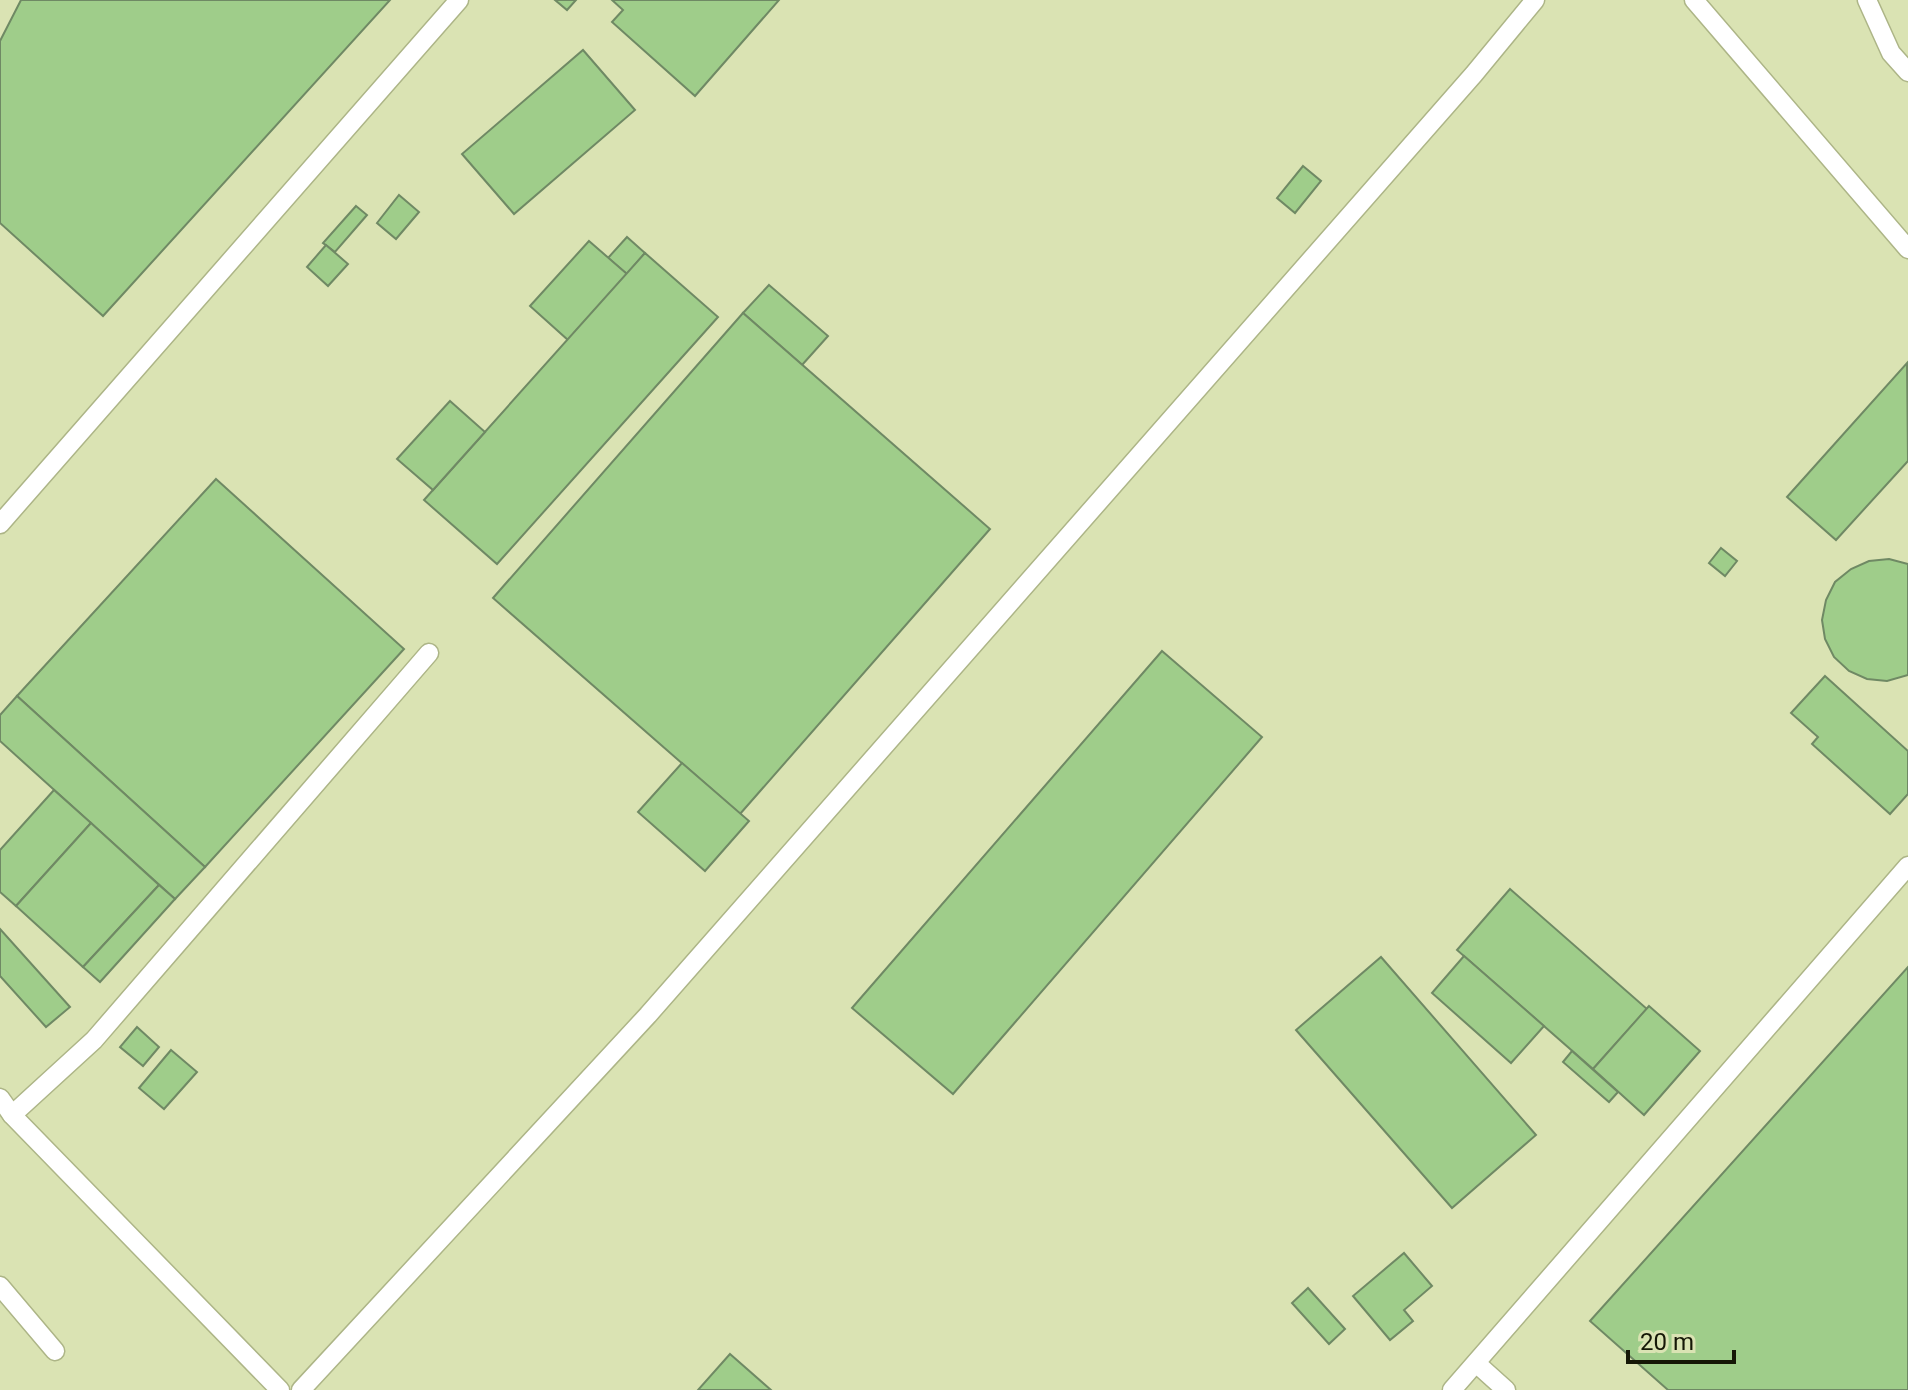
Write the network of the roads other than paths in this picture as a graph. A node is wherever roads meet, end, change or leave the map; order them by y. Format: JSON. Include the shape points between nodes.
{"nodes":[{"id":1,"x":459,"y":0,"type":"edge"},
{"id":2,"x":1535,"y":0,"type":"edge"},
{"id":3,"x":1694,"y":0,"type":"edge"},
{"id":4,"x":1867,"y":0,"type":"edge"},
{"id":5,"x":1908,"y":72,"type":"edge"},
{"id":6,"x":1908,"y":249,"type":"edge"},
{"id":7,"x":0,"y":524,"type":"edge"},
{"id":8,"x":429,"y":653,"type":"dead end"},
{"id":9,"x":1908,"y":866,"type":"edge"},
{"id":10,"x":0,"y":1098,"type":"edge"},
{"id":11,"x":12,"y":1115,"type":"junction"},
{"id":12,"x":0,"y":1286,"type":"edge"},
{"id":13,"x":55,"y":1351,"type":"dead end"},
{"id":14,"x":1476,"y":1363,"type":"junction"},
{"id":15,"x":280,"y":1390,"type":"edge"},
{"id":16,"x":301,"y":1390,"type":"edge"},
{"id":17,"x":1452,"y":1390,"type":"edge"},
{"id":18,"x":1506,"y":1390,"type":"edge"}],
"edges":[{"from":1,"to":7,"type":"lane"},
{"from":2,"to":16,"type":"lane","via":[[648,1015]]},
{"from":3,"to":6,"type":"lane"},
{"from":4,"to":5,"type":"lane","via":[[1891,53]]},
{"from":8,"to":11,"type":"lane","via":[[94,1040]]},
{"from":9,"to":14,"type":"lane"},
{"from":10,"to":11,"type":"lane"},
{"from":11,"to":15,"type":"lane"},
{"from":12,"to":13,"type":"lane"},
{"from":14,"to":17,"type":"lane"},
{"from":14,"to":18,"type":"lane"}]}
